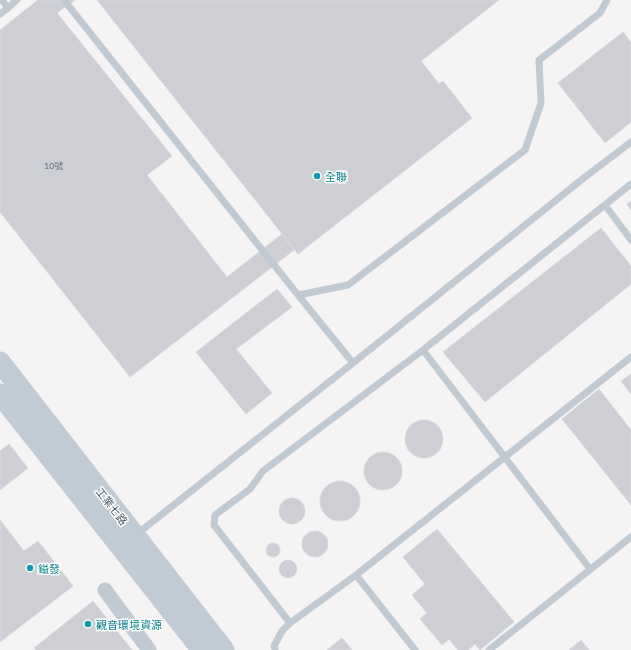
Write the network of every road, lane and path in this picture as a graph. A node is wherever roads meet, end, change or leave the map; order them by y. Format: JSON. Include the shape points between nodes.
{"nodes":[{"id":1,"x":2,"y":0,"type":"edge"},
{"id":2,"x":17,"y":0,"type":"edge"},
{"id":3,"x":64,"y":0,"type":"edge"},
{"id":4,"x":607,"y":0,"type":"edge"},
{"id":5,"x":8,"y":8,"type":"junction"},
{"id":6,"x":0,"y":14,"type":"edge"},
{"id":7,"x":631,"y":142,"type":"edge"},
{"id":8,"x":631,"y":184,"type":"edge"},
{"id":9,"x":605,"y":205,"type":"junction"},
{"id":10,"x":631,"y":240,"type":"edge"},
{"id":11,"x":298,"y":296,"type":"junction"},
{"id":12,"x":423,"y":350,"type":"junction"},
{"id":13,"x":631,"y":358,"type":"edge"},
{"id":14,"x":0,"y":362,"type":"edge"},
{"id":15,"x":354,"y":363,"type":"junction"},
{"id":16,"x":0,"y":394,"type":"edge"},
{"id":17,"x":506,"y":458,"type":"junction"},
{"id":18,"x":135,"y":536,"type":"junction"},
{"id":19,"x":631,"y":537,"type":"edge"},
{"id":20,"x":590,"y":569,"type":"junction"},
{"id":21,"x":356,"y":575,"type":"junction"},
{"id":22,"x":105,"y":590,"type":"dead end"},
{"id":23,"x":290,"y":622,"type":"junction"},
{"id":24,"x":150,"y":650,"type":"edge"},
{"id":25,"x":202,"y":650,"type":"edge"},
{"id":26,"x":224,"y":650,"type":"edge"},
{"id":27,"x":275,"y":650,"type":"edge"},
{"id":28,"x":416,"y":650,"type":"edge"},
{"id":29,"x":489,"y":650,"type":"edge"}],
"edges":[{"from":1,"to":5,"type":"lane"},
{"from":2,"to":5,"type":"lane"},
{"from":3,"to":11,"type":"lane"},
{"from":4,"to":11,"type":"lane","via":[[600,14],[540,60],[541,103],[526,150],[348,285]]},
{"from":5,"to":6,"type":"lane"},
{"from":7,"to":15,"type":"lane","via":[[585,176]]},
{"from":8,"to":9,"type":"lane"},
{"from":9,"to":10,"type":"lane"},
{"from":9,"to":12,"type":"lane"},
{"from":11,"to":15,"type":"lane"},
{"from":12,"to":17,"type":"lane"},
{"from":12,"to":23,"type":"lane","via":[[263,471],[250,489],[215,515],[214,525]]},
{"from":13,"to":17,"type":"lane"},
{"from":14,"to":18,"type":"street","name":"工業七路"},
{"from":15,"to":18,"type":"lane"},
{"from":16,"to":25,"type":"street","name":"工業七路"},
{"from":17,"to":20,"type":"lane"},
{"from":17,"to":21,"type":"lane"},
{"from":18,"to":26,"type":"street","name":"工業七路"},
{"from":19,"to":20,"type":"lane"},
{"from":20,"to":29,"type":"lane"},
{"from":21,"to":23,"type":"lane"},
{"from":21,"to":28,"type":"lane"},
{"from":22,"to":24,"type":"street"},
{"from":23,"to":27,"type":"lane","via":[[282,631],[274,646]]}]}
